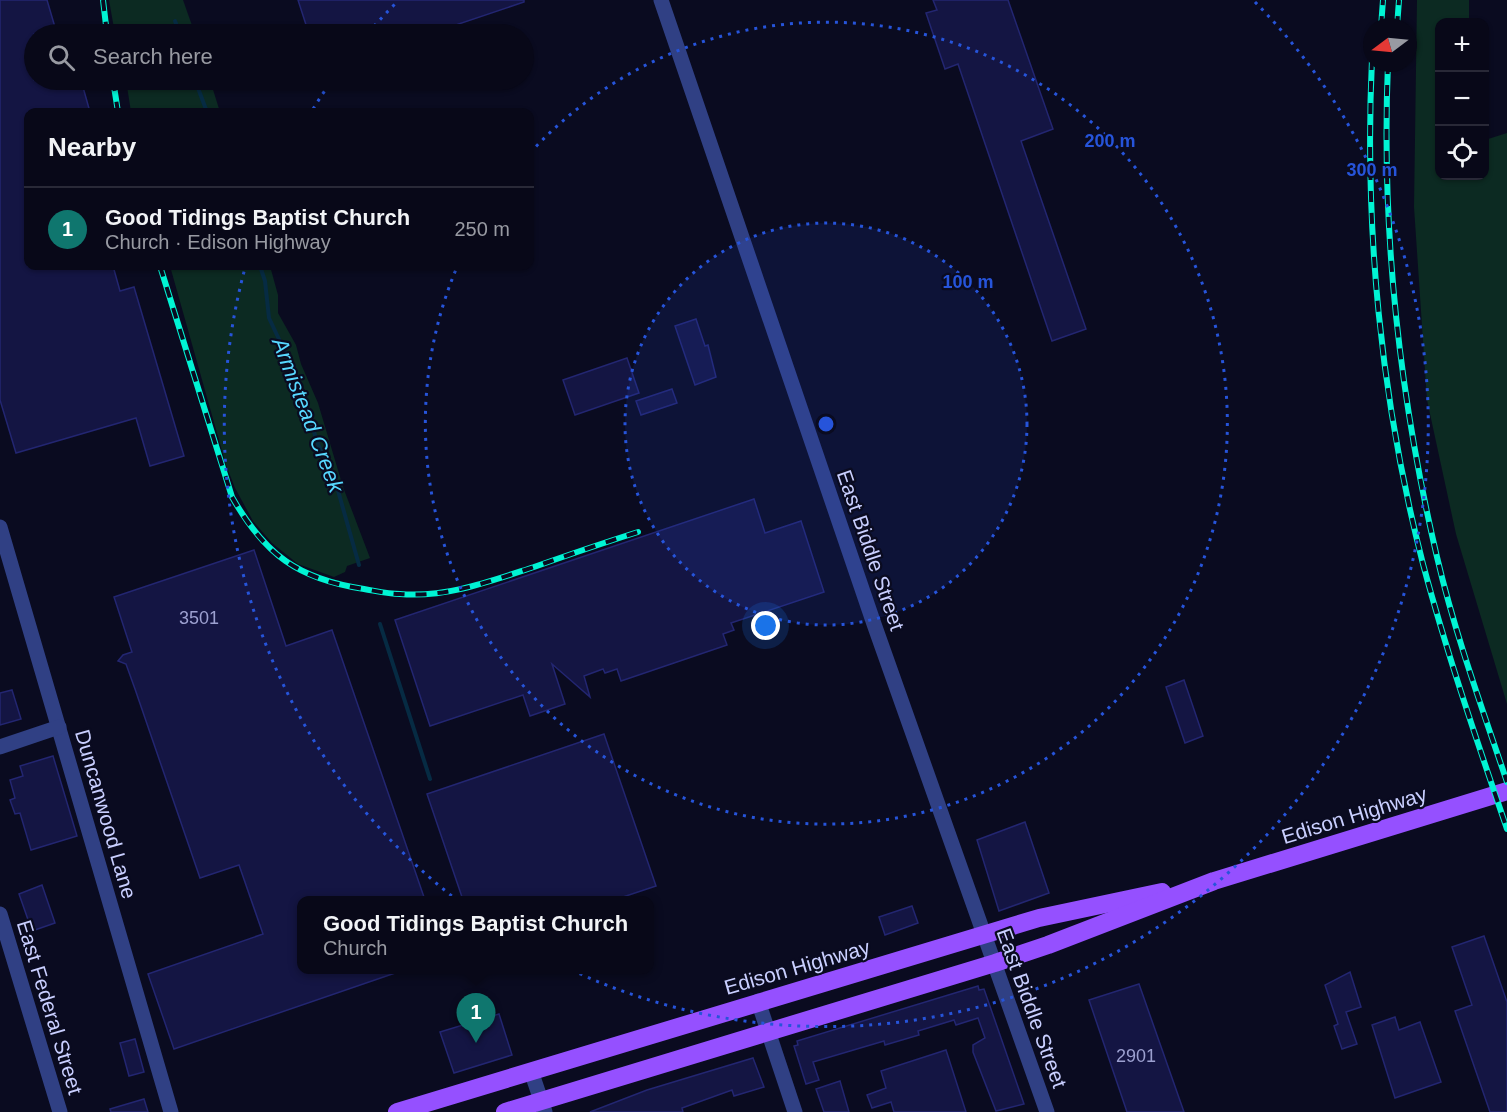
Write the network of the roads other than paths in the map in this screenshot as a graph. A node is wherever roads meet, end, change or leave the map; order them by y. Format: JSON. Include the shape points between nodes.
{"nodes":[{"id":1,"x":661,"y":0,"type":"edge"},
{"id":2,"x":0,"y":527,"type":"edge"},
{"id":3,"x":59,"y":727,"type":"junction"},
{"id":4,"x":0,"y":747,"type":"edge"},
{"id":5,"x":1507,"y":791,"type":"edge"},
{"id":6,"x":1214,"y":881,"type":"junction"},
{"id":7,"x":0,"y":914,"type":"edge"},
{"id":8,"x":983,"y":935,"type":"junction"},
{"id":9,"x":995,"y":963,"type":"junction"},
{"id":10,"x":758,"y":1001,"type":"junction"},
{"id":11,"x":767,"y":1032,"type":"junction"},
{"id":12,"x":531,"y":1071,"type":"junction"},
{"id":13,"x":543,"y":1107,"type":"edge"},
{"id":14,"x":60,"y":1112,"type":"edge"},
{"id":15,"x":171,"y":1112,"type":"edge"},
{"id":16,"x":398,"y":1112,"type":"edge"},
{"id":17,"x":506,"y":1112,"type":"edge"},
{"id":18,"x":795,"y":1112,"type":"edge"},
{"id":19,"x":1047,"y":1112,"type":"edge"}],
"edges":[{"from":1,"to":8,"type":"street","name":"East Biddle Street"},
{"from":2,"to":3,"type":"street","name":"Duncanwood Lane"},
{"from":3,"to":4,"type":"street"},
{"from":3,"to":15,"type":"street","name":"Duncanwood Lane"},
{"from":5,"to":6,"type":"main road","name":"Edison Highway"},
{"from":6,"to":8,"type":"main road","name":"Edison Highway","via":[[1039,918]]},
{"from":6,"to":9,"type":"main road","name":"Edison Highway"},
{"from":7,"to":14,"type":"street","name":"East Federal Street"},
{"from":8,"to":9,"type":"street","name":"East Biddle Street"},
{"from":8,"to":10,"type":"main road","name":"Edison Highway"},
{"from":9,"to":11,"type":"main road","name":"Edison Highway"},
{"from":9,"to":19,"type":"street","name":"East Biddle Street"},
{"from":10,"to":11,"type":"street"},
{"from":10,"to":12,"type":"main road","name":"Edison Highway"},
{"from":11,"to":13,"type":"main road","name":"Edison Highway"},
{"from":11,"to":18,"type":"street"},
{"from":12,"to":13,"type":"street"},
{"from":12,"to":16,"type":"main road","name":"Edison Highway"},
{"from":13,"to":17,"type":"main road","name":"Edison Highway"}]}
